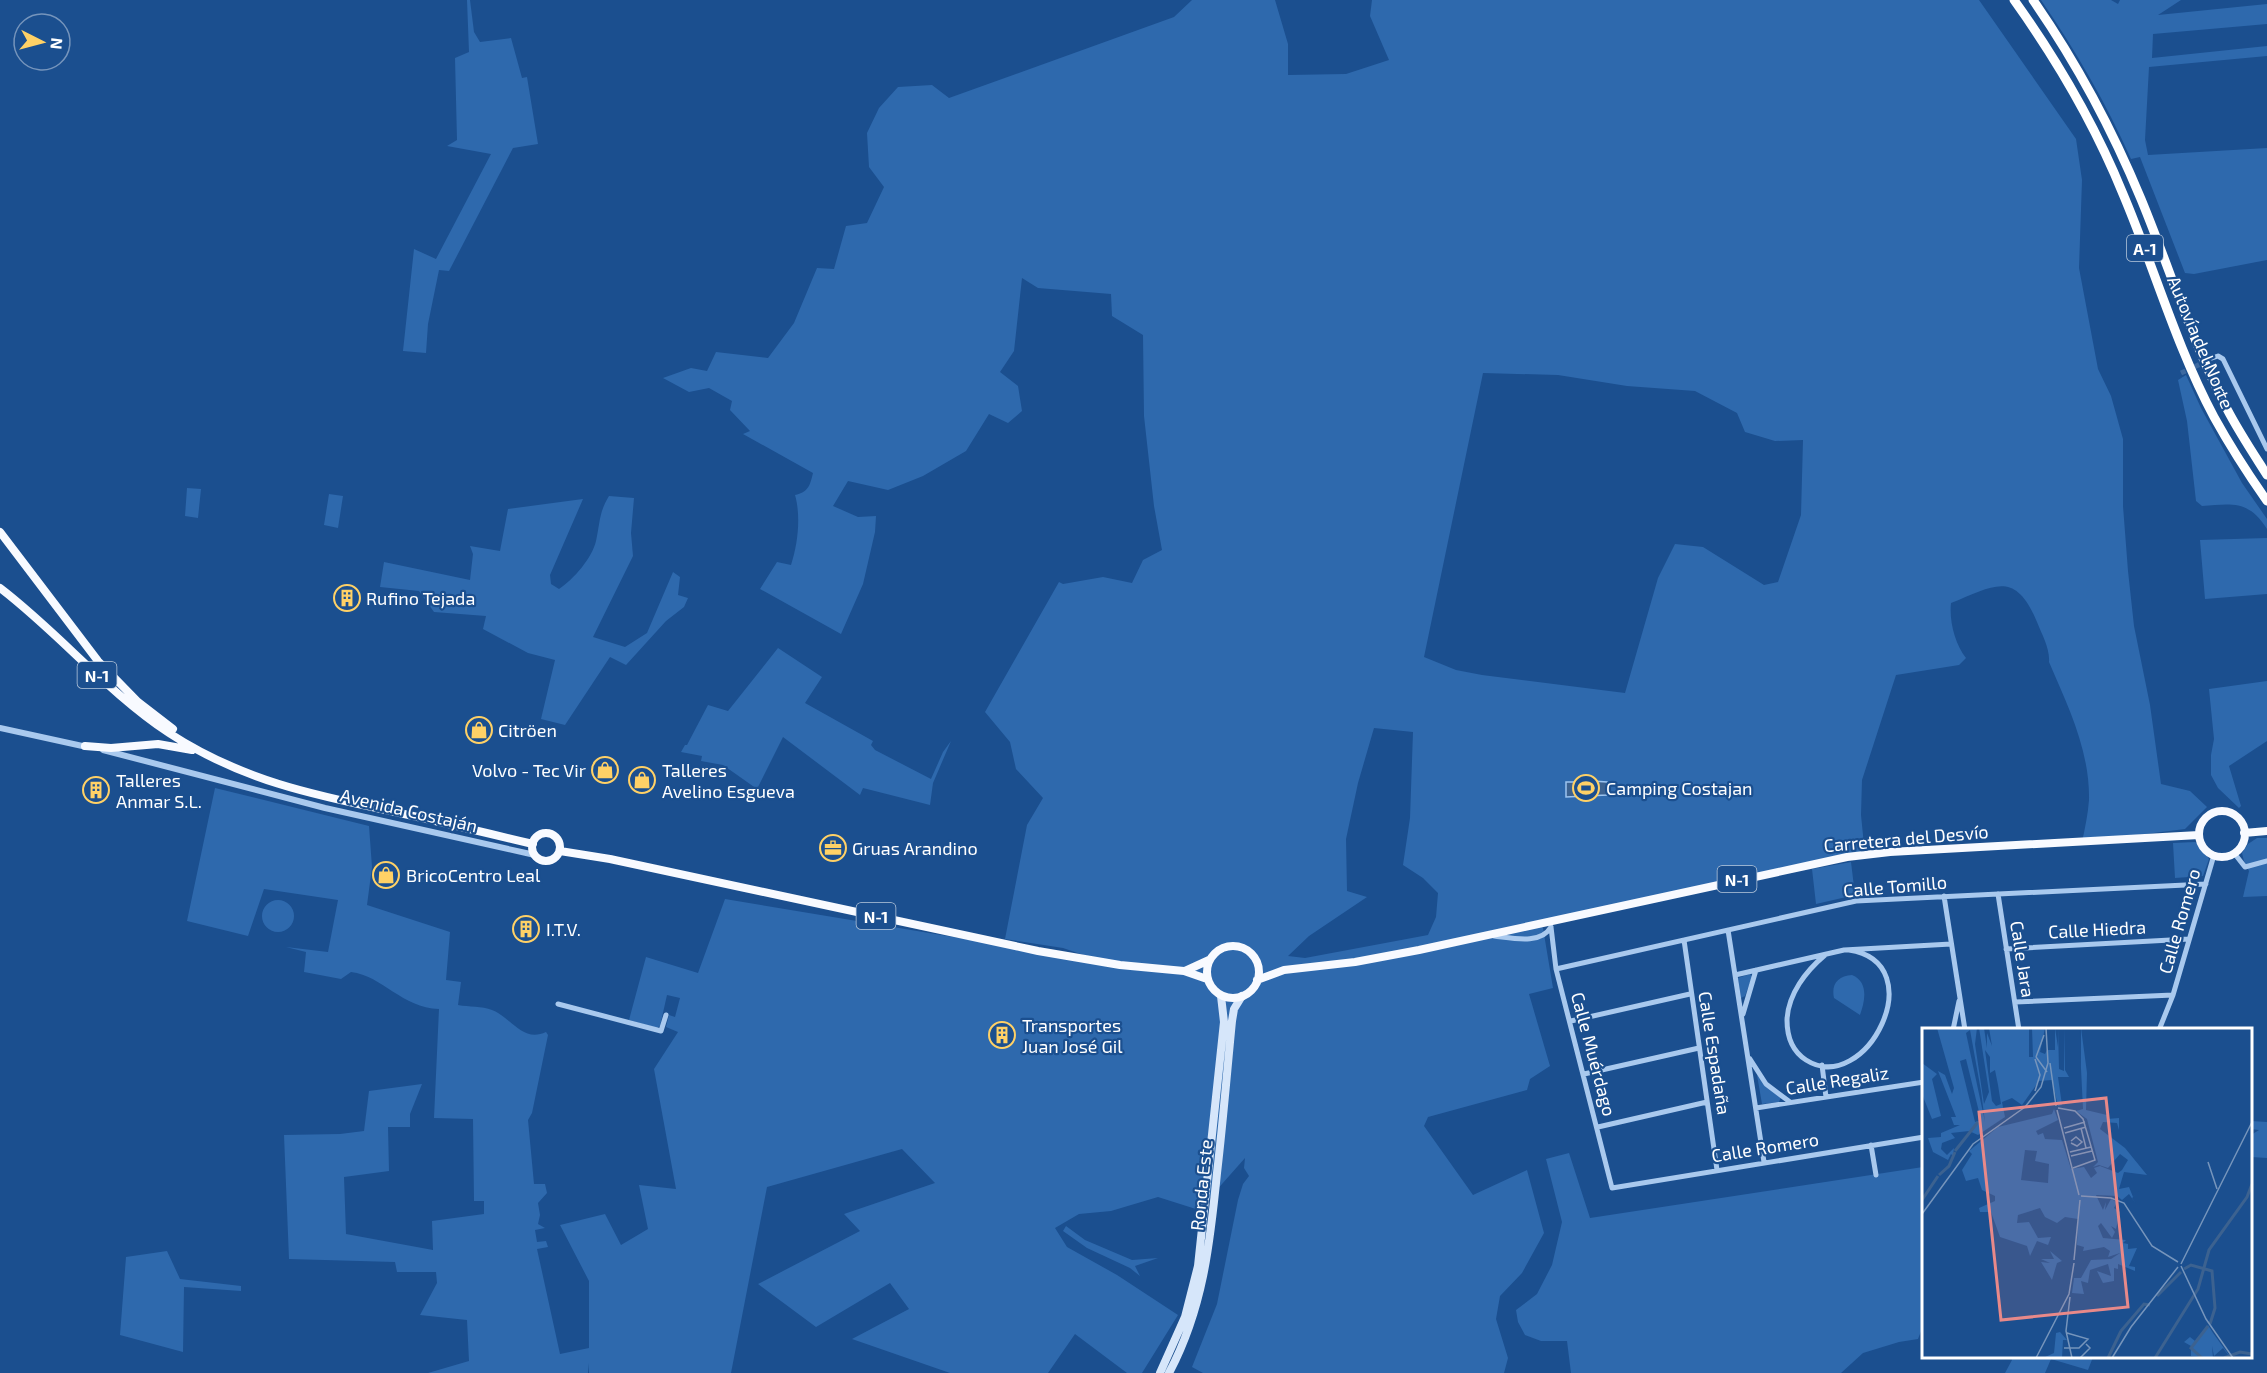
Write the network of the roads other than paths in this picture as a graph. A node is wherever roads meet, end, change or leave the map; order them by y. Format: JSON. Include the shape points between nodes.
{"nodes":[{"id":1,"x":2014,"y":0,"type":"edge"},
{"id":2,"x":2033,"y":0,"type":"edge"},
{"id":3,"x":2212,"y":358,"type":"dead end"},
{"id":4,"x":2267,"y":449,"type":"edge"},
{"id":5,"x":2267,"y":475,"type":"edge"},
{"id":6,"x":2267,"y":501,"type":"edge"},
{"id":7,"x":0,"y":532,"type":"edge"},
{"id":8,"x":0,"y":588,"type":"edge"},
{"id":9,"x":0,"y":728,"type":"edge"},
{"id":10,"x":85,"y":746,"type":"junction"},
{"id":11,"x":205,"y":754,"type":"junction"},
{"id":12,"x":2267,"y":831,"type":"edge"},
{"id":13,"x":2244,"y":832,"type":"junction"},
{"id":14,"x":2199,"y":835,"type":"junction"},
{"id":15,"x":533,"y":844,"type":"junction"},
{"id":16,"x":560,"y":851,"type":"junction"},
{"id":17,"x":2234,"y":853,"type":"junction"},
{"id":18,"x":535,"y":855,"type":"junction"},
{"id":19,"x":2214,"y":855,"type":"junction"},
{"id":20,"x":2267,"y":861,"type":"edge"},
{"id":21,"x":2206,"y":884,"type":"junction"},
{"id":22,"x":1998,"y":894,"type":"junction"},
{"id":23,"x":1944,"y":896,"type":"junction"},
{"id":24,"x":1550,"y":924,"type":"junction"},
{"id":25,"x":1728,"y":930,"type":"junction"},
{"id":26,"x":1486,"y":935,"type":"junction"},
{"id":27,"x":2189,"y":939,"type":"junction"},
{"id":28,"x":1684,"y":940,"type":"junction"},
{"id":29,"x":1951,"y":944,"type":"junction"},
{"id":30,"x":2007,"y":949,"type":"junction"},
{"id":31,"x":1849,"y":950,"type":"junction"},
{"id":32,"x":1825,"y":955,"type":"junction"},
{"id":33,"x":1209,"y":960,"type":"junction"},
{"id":34,"x":1257,"y":961,"type":"junction"},
{"id":35,"x":1557,"y":969,"type":"junction"},
{"id":36,"x":1284,"y":970,"type":"junction"},
{"id":37,"x":1756,"y":970,"type":"junction"},
{"id":38,"x":1184,"y":971,"type":"junction"},
{"id":39,"x":1735,"y":975,"type":"junction"},
{"id":40,"x":1207,"y":979,"type":"junction"},
{"id":41,"x":1257,"y":980,"type":"junction"},
{"id":42,"x":1690,"y":994,"type":"junction"},
{"id":43,"x":2173,"y":995,"type":"junction"},
{"id":44,"x":1221,"y":996,"type":"junction"},
{"id":45,"x":1242,"y":996,"type":"junction"},
{"id":46,"x":1960,"y":997,"type":"junction"},
{"id":47,"x":2015,"y":1002,"type":"junction"},
{"id":48,"x":558,"y":1004,"type":"dead end"},
{"id":49,"x":666,"y":1015,"type":"dead end"},
{"id":50,"x":1571,"y":1021,"type":"junction"},
{"id":51,"x":1742,"y":1022,"type":"junction"},
{"id":52,"x":1953,"y":1028,"type":"edge"},
{"id":53,"x":1965,"y":1028,"type":"edge"},
{"id":54,"x":2019,"y":1028,"type":"edge"},
{"id":55,"x":2159,"y":1028,"type":"edge"},
{"id":56,"x":1699,"y":1048,"type":"junction"},
{"id":57,"x":1747,"y":1053,"type":"junction"},
{"id":58,"x":1822,"y":1065,"type":"junction"},
{"id":59,"x":1584,"y":1074,"type":"junction"},
{"id":60,"x":1922,"y":1082,"type":"edge"},
{"id":61,"x":1826,"y":1097,"type":"junction"},
{"id":62,"x":1707,"y":1102,"type":"junction"},
{"id":63,"x":1791,"y":1102,"type":"junction"},
{"id":64,"x":1756,"y":1108,"type":"junction"},
{"id":65,"x":1598,"y":1127,"type":"junction"},
{"id":66,"x":1922,"y":1137,"type":"edge"},
{"id":67,"x":1871,"y":1145,"type":"junction"},
{"id":68,"x":1764,"y":1162,"type":"junction"},
{"id":69,"x":1717,"y":1170,"type":"junction"},
{"id":70,"x":1876,"y":1175,"type":"dead end"},
{"id":71,"x":1612,"y":1188,"type":"joint"},
{"id":72,"x":1160,"y":1373,"type":"edge"},
{"id":73,"x":1169,"y":1373,"type":"edge"}],
"edges":[{"from":1,"to":6,"type":"highway","name":"Autovía del Norte","number":"A-1","via":[[2049,52],[2095,134],[2123,192],[2201,390]]},
{"from":2,"to":5,"type":"highway","name":"Autovía del Norte","number":"A-1","via":[[2064,47],[2114,139],[2211,376]]},
{"from":3,"to":4,"type":"street","via":[[2223,359]]},
{"from":7,"to":11,"type":"highway","number":"N-1","via":[[116,681]]},
{"from":8,"to":11,"type":"highway","number":"N-1","via":[[127,702]]},
{"from":9,"to":10,"type":"street","name":"Avenida Costaján"},
{"from":10,"to":11,"type":"highway","via":[[158,744]]},
{"from":10,"to":18,"type":"street","name":"Avenida Costaján","via":[[275,796]]},
{"from":11,"to":15,"type":"highway","name":"Avenida Costaján","via":[[281,786]]},
{"from":12,"to":13,"type":"highway"},
{"from":13,"to":14,"type":"highway","via":[[2240,819],[2225,811],[2208,816]]},
{"from":13,"to":17,"type":"highway","via":[[2242,845]]},
{"from":14,"to":19,"type":"highway"},
{"from":14,"to":24,"type":"highway","name":"Carretera del Desvío","number":"N-1","via":[[1847,857]]},
{"from":15,"to":16,"type":"highway","via":[[540,835],[550,834],[558,839]]},
{"from":15,"to":18,"type":"highway"},
{"from":16,"to":18,"type":"highway","via":[[549,861]]},
{"from":16,"to":38,"type":"highway","number":"N-1","via":[[1094,961]]},
{"from":17,"to":19,"type":"highway"},
{"from":17,"to":20,"type":"street","via":[[2245,867]]},
{"from":19,"to":21,"type":"street","name":"Calle Romero"},
{"from":21,"to":22,"type":"street","name":"Calle Tomillo"},
{"from":21,"to":27,"type":"street","name":"Calle Romero"},
{"from":22,"to":23,"type":"street","name":"Calle Tomillo"},
{"from":22,"to":30,"type":"street","name":"Calle Jara"},
{"from":23,"to":25,"type":"street","name":"Calle Tomillo","via":[[1856,901]]},
{"from":23,"to":29,"type":"street"},
{"from":24,"to":26,"type":"highway","name":"Carretera del Desvío","number":"N-1"},
{"from":24,"to":26,"type":"street","name":"Carretera del Desvío","via":[[1547,934],[1541,937]]},
{"from":24,"to":35,"type":"street","name":"Calle Muérdago"},
{"from":25,"to":28,"type":"street","name":"Calle Tomillo"},
{"from":25,"to":39,"type":"street"},
{"from":26,"to":36,"type":"highway","name":"Carretera del Desvío","number":"N-1","via":[[1355,962]]},
{"from":27,"to":30,"type":"street","name":"Calle Hiedra"},
{"from":27,"to":43,"type":"street","name":"Calle Romero"},
{"from":28,"to":35,"type":"street","name":"Calle Tomillo"},
{"from":28,"to":42,"type":"street","name":"Calle Espadaña"},
{"from":29,"to":31,"type":"street"},
{"from":29,"to":46,"type":"street"},
{"from":30,"to":47,"type":"street","name":"Calle Jara"},
{"from":31,"to":32,"type":"street"},
{"from":31,"to":58,"type":"street","via":[[1866,954],[1883,971],[1888,987],[1887,1009],[1878,1032],[1863,1051],[1845,1062]]},
{"from":32,"to":37,"type":"street"},
{"from":32,"to":58,"type":"street","via":[[1801,981],[1787,1017],[1789,1037],[1797,1053]]},
{"from":33,"to":34,"type":"highway","number":"N-1","via":[[1219,949],[1233,945],[1247,950]]},
{"from":33,"to":38,"type":"highway","number":"N-1"},
{"from":33,"to":40,"type":"highway"},
{"from":34,"to":36,"type":"highway","name":"Carretera del Desvío","number":"N-1"},
{"from":34,"to":41,"type":"highway"},
{"from":35,"to":50,"type":"street","name":"Calle Muérdago"},
{"from":36,"to":41,"type":"highway","name":"Carretera del Desvío","number":"N-1"},
{"from":37,"to":39,"type":"street"},
{"from":37,"to":51,"type":"street"},
{"from":38,"to":40,"type":"highway","number":"N-1"},
{"from":39,"to":51,"type":"street"},
{"from":40,"to":44,"type":"highway"},
{"from":41,"to":45,"type":"highway","number":"N-1"},
{"from":42,"to":50,"type":"street"},
{"from":42,"to":56,"type":"street","name":"Calle Espadaña"},
{"from":43,"to":47,"type":"street"},
{"from":43,"to":55,"type":"street","name":"Calle Romero"},
{"from":44,"to":45,"type":"highway"},
{"from":44,"to":72,"type":"main road","name":"Ronda Este","via":[[1224,1022],[1198,1266],[1185,1317]]},
{"from":45,"to":73,"type":"main road","name":"Ronda Este","via":[[1232,1021],[1206,1268],[1194,1318]]},
{"from":46,"to":52,"type":"street"},
{"from":46,"to":53,"type":"street"},
{"from":47,"to":54,"type":"street","name":"Calle Jara"},
{"from":48,"to":49,"type":"street","via":[[661,1031]]},
{"from":50,"to":59,"type":"street","name":"Calle Muérdago"},
{"from":51,"to":57,"type":"street"},
{"from":56,"to":59,"type":"street"},
{"from":56,"to":62,"type":"street","name":"Calle Espadaña"},
{"from":57,"to":63,"type":"street","via":[[1766,1084]]},
{"from":57,"to":64,"type":"street"},
{"from":58,"to":61,"type":"street"},
{"from":59,"to":65,"type":"street","name":"Calle Muérdago"},
{"from":60,"to":61,"type":"street","name":"Calle Regaliz"},
{"from":61,"to":63,"type":"street","name":"Calle Regaliz"},
{"from":62,"to":65,"type":"street"},
{"from":62,"to":69,"type":"street","name":"Calle Espadaña"},
{"from":63,"to":64,"type":"street","name":"Calle Regaliz"},
{"from":64,"to":68,"type":"street"},
{"from":65,"to":71,"type":"street","name":"Calle Muérdago"},
{"from":66,"to":67,"type":"street","name":"Calle Romero"},
{"from":67,"to":68,"type":"street","name":"Calle Romero"},
{"from":67,"to":70,"type":"street"},
{"from":68,"to":69,"type":"street","name":"Calle Romero"},
{"from":69,"to":71,"type":"street","name":"Calle Romero"}]}
